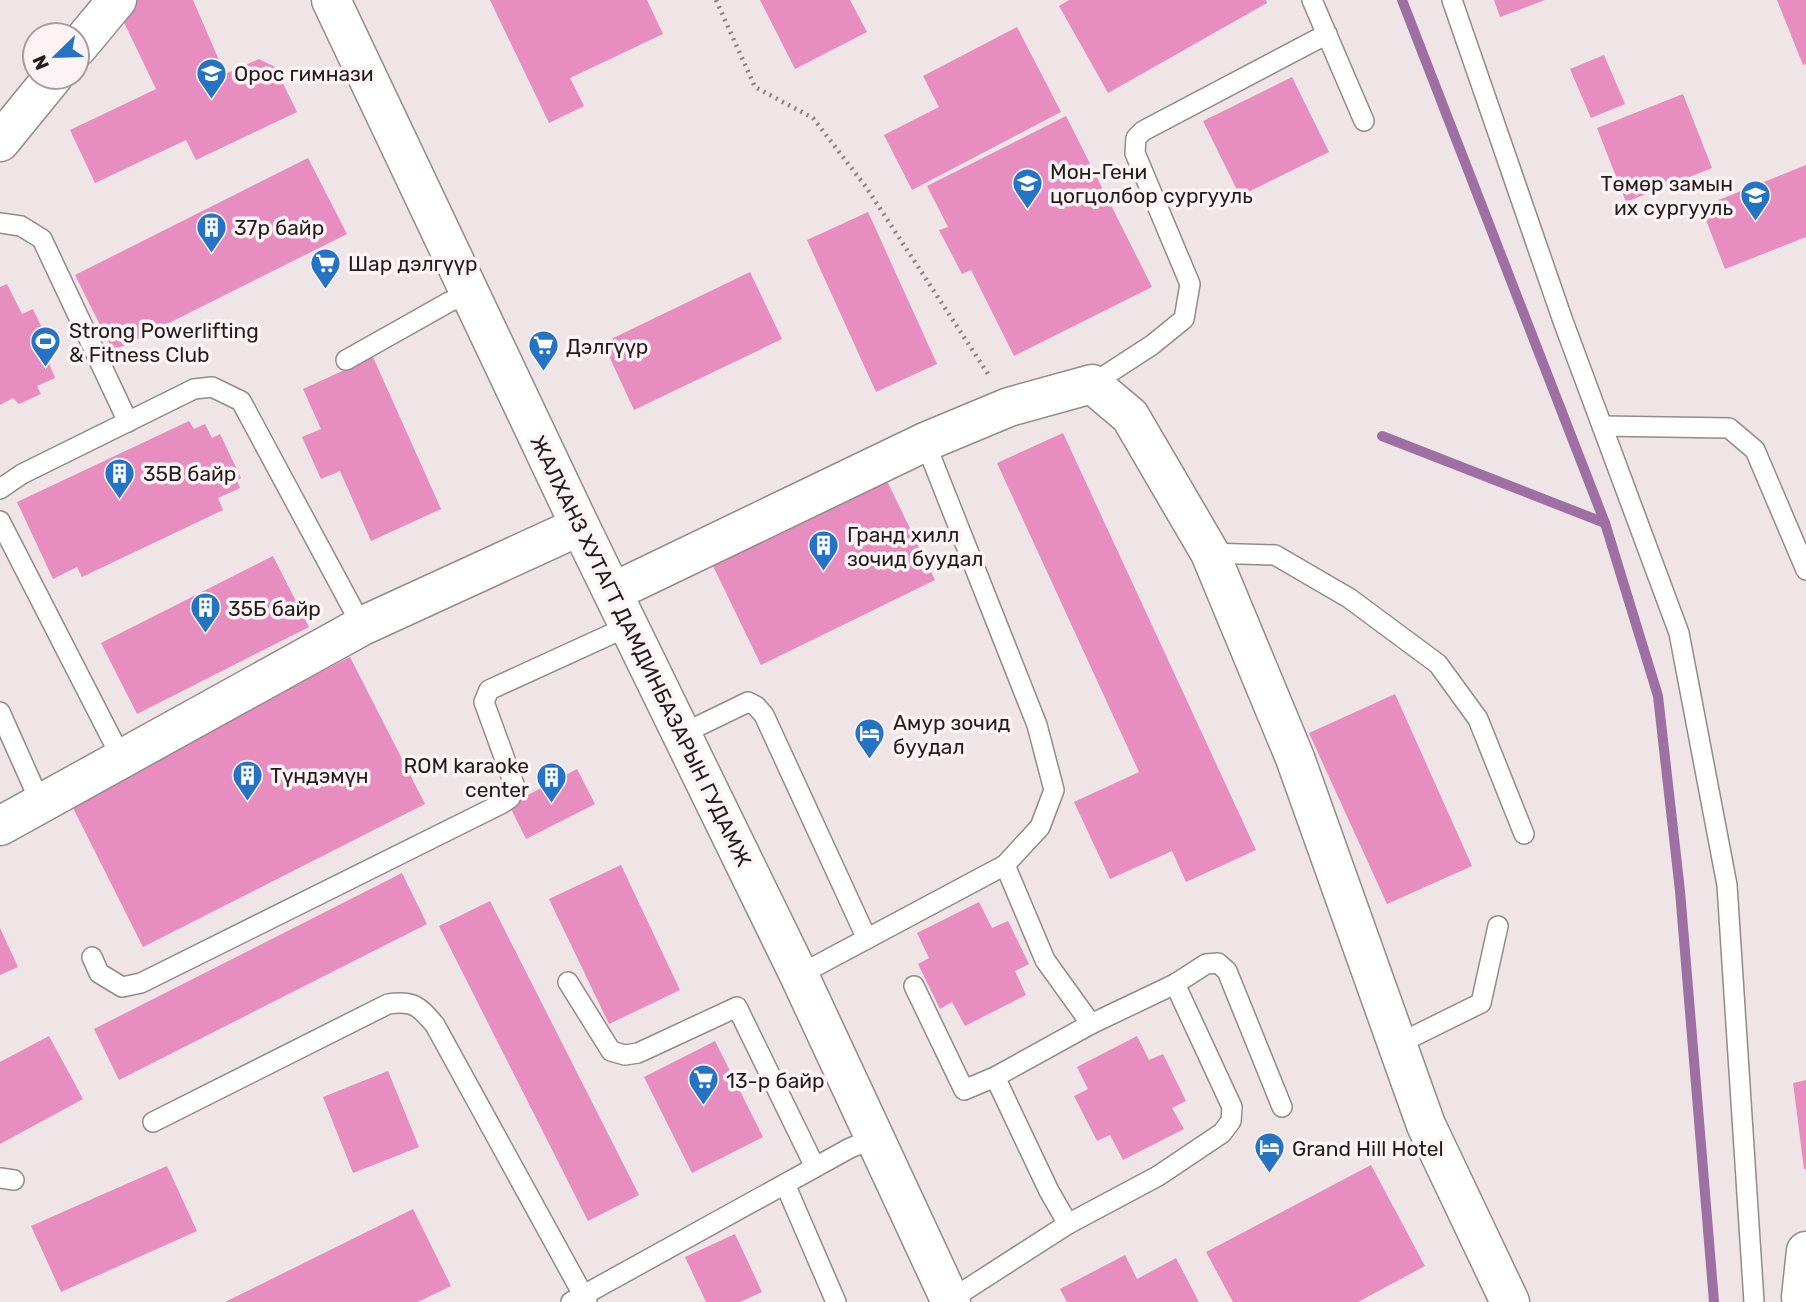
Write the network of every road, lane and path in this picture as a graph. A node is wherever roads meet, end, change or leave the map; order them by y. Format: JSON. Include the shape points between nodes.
{"nodes":[{"id":1,"x":117,"y":0,"type":"edge"},
{"id":2,"x":331,"y":0,"type":"edge"},
{"id":3,"x":716,"y":0,"type":"edge"},
{"id":4,"x":1312,"y":0,"type":"edge"},
{"id":5,"x":1452,"y":0,"type":"edge"},
{"id":6,"x":91,"y":31,"type":"edge"},
{"id":7,"x":1327,"y":34,"type":"junction"},
{"id":8,"x":42,"y":91,"type":"edge"},
{"id":9,"x":1364,"y":121,"type":"dead end"},
{"id":10,"x":0,"y":142,"type":"edge"},
{"id":11,"x":0,"y":223,"type":"edge"},
{"id":12,"x":469,"y":294,"type":"junction"},
{"id":13,"x":346,"y":360,"type":"dead end"},
{"id":14,"x":1092,"y":384,"type":"junction"},
{"id":15,"x":1009,"y":407,"type":"junction"},
{"id":16,"x":128,"y":422,"type":"junction"},
{"id":17,"x":1602,"y":426,"type":"junction"},
{"id":18,"x":925,"y":442,"type":"junction"},
{"id":19,"x":0,"y":489,"type":"edge"},
{"id":20,"x":0,"y":521,"type":"edge"},
{"id":21,"x":580,"y":526,"type":"junction"},
{"id":22,"x":1210,"y":553,"type":"junction"},
{"id":23,"x":1806,"y":570,"type":"edge"},
{"id":24,"x":613,"y":592,"type":"junction"},
{"id":25,"x":362,"y":626,"type":"junction"},
{"id":26,"x":629,"y":626,"type":"junction"},
{"id":27,"x":0,"y":712,"type":"edge"},
{"id":28,"x":682,"y":734,"type":"junction"},
{"id":29,"x":122,"y":759,"type":"junction"},
{"id":30,"x":41,"y":804,"type":"junction"},
{"id":31,"x":0,"y":826,"type":"edge"},
{"id":32,"x":1524,"y":834,"type":"dead end"},
{"id":33,"x":1005,"y":865,"type":"junction"},
{"id":34,"x":1498,"y":926,"type":"dead end"},
{"id":35,"x":866,"y":939,"type":"junction"},
{"id":36,"x":92,"y":957,"type":"dead end"},
{"id":37,"x":799,"y":975,"type":"junction"},
{"id":38,"x":568,"y":982,"type":"dead end"},
{"id":39,"x":1175,"y":984,"type":"junction"},
{"id":40,"x":914,"y":986,"type":"dead end"},
{"id":41,"x":1091,"y":1024,"type":"junction"},
{"id":42,"x":1398,"y":1045,"type":"junction"},
{"id":43,"x":995,"y":1077,"type":"junction"},
{"id":44,"x":1282,"y":1107,"type":"dead end"},
{"id":45,"x":153,"y":1122,"type":"dead end"},
{"id":46,"x":876,"y":1138,"type":"junction"},
{"id":47,"x":815,"y":1167,"type":"junction"},
{"id":48,"x":785,"y":1184,"type":"junction"},
{"id":49,"x":1068,"y":1224,"type":"junction"},
{"id":50,"x":1806,"y":1251,"type":"edge"},
{"id":51,"x":580,"y":1299,"type":"edge"},
{"id":52,"x":950,"y":1301,"type":"edge"},
{"id":53,"x":836,"y":1302,"type":"edge"},
{"id":54,"x":1510,"y":1302,"type":"edge"},
{"id":55,"x":1754,"y":1302,"type":"edge"},
{"id":56,"x":1803,"y":1302,"type":"edge"}],
"edges":[{"from":1,"to":6,"type":"street"},
{"from":2,"to":12,"type":"street","name":"ЖАЛХАНЗ ХУТАГТ ДАМДИНБАЗАРЫН ГУДАМЖ"},
{"from":3,"to":15,"type":"path","via":[[755,87],[813,118],[866,187]]},
{"from":4,"to":7,"type":"lane"},
{"from":5,"to":17,"type":"lane"},
{"from":7,"to":9,"type":"lane"},
{"from":7,"to":14,"type":"lane","via":[[1136,138],[1135,153],[1190,284],[1184,318]]},
{"from":8,"to":10,"type":"street"},
{"from":11,"to":16,"type":"lane","via":[[21,226],[42,239]]},
{"from":12,"to":13,"type":"lane"},
{"from":12,"to":21,"type":"street","name":"ЖАЛХАНЗ ХУТАГТ ДАМДИНБАЗАРЫН ГУДАМЖ"},
{"from":14,"to":15,"type":"street"},
{"from":14,"to":22,"type":"street","via":[[1130,416]]},
{"from":15,"to":18,"type":"street"},
{"from":16,"to":19,"type":"lane"},
{"from":16,"to":25,"type":"lane","via":[[194,389],[212,387],[241,401]]},
{"from":17,"to":23,"type":"lane","via":[[1729,428],[1755,450]]},
{"from":17,"to":55,"type":"lane","via":[[1679,633],[1727,885]]},
{"from":18,"to":24,"type":"street"},
{"from":18,"to":33,"type":"lane","via":[[1037,725],[1054,790],[1040,827]]},
{"from":20,"to":29,"type":"lane"},
{"from":21,"to":24,"type":"street","name":"ЖАЛХАНЗ ХУТАГТ ДАМДИНБАЗАРЫН ГУДАМЖ"},
{"from":21,"to":25,"type":"street"},
{"from":22,"to":32,"type":"lane","via":[[1275,555],[1349,598],[1438,664],[1478,719]]},
{"from":22,"to":42,"type":"street","via":[[1295,758]]},
{"from":24,"to":26,"type":"street","name":"ЖАЛХАНЗ ХУТАГТ ДАМДИНБАЗАРЫН ГУДАМЖ"},
{"from":25,"to":29,"type":"street"},
{"from":26,"to":28,"type":"street","name":"ЖАЛХАНЗ ХУТАГТ ДАМДИНБАЗАРЫН ГУДАМЖ"},
{"from":26,"to":36,"type":"lane","via":[[489,690],[484,702],[515,787],[501,804],[141,983],[122,987],[99,973]]},
{"from":27,"to":30,"type":"lane"},
{"from":28,"to":35,"type":"lane","via":[[748,702],[756,706]]},
{"from":28,"to":37,"type":"street","name":"ЖАЛХАНЗ ХУТАГТ ДАМДИНБАЗАРЫН ГУДАМЖ"},
{"from":29,"to":30,"type":"street"},
{"from":30,"to":31,"type":"street"},
{"from":33,"to":35,"type":"lane"},
{"from":33,"to":41,"type":"lane","via":[[1045,960]]},
{"from":34,"to":42,"type":"lane","via":[[1481,1003]]},
{"from":35,"to":37,"type":"lane"},
{"from":37,"to":46,"type":"street","name":"ЖАЛХАНЗ ХУТАГТ ДАМДИНБАЗАРЫН ГУДАМЖ"},
{"from":38,"to":47,"type":"lane","via":[[611,1051],[625,1055],[737,1007]]},
{"from":39,"to":41,"type":"lane"},
{"from":39,"to":44,"type":"lane","via":[[1206,964],[1218,963],[1227,971]]},
{"from":39,"to":49,"type":"lane","via":[[1232,1107],[1231,1121],[1222,1133],[1158,1177]]},
{"from":40,"to":43,"type":"lane","via":[[964,1090]]},
{"from":41,"to":43,"type":"lane"},
{"from":42,"to":54,"type":"street","via":[[1426,1125]]},
{"from":43,"to":49,"type":"lane"},
{"from":45,"to":51,"type":"lane","via":[[388,1004],[420,1007],[435,1025]]},
{"from":46,"to":47,"type":"lane"},
{"from":46,"to":52,"type":"street","name":"ЖАЛХАНЗ ХУТАГТ ДАМДИНБАЗАРЫН ГУДАМЖ"},
{"from":47,"to":48,"type":"lane"},
{"from":48,"to":51,"type":"lane"},
{"from":48,"to":53,"type":"lane"},
{"from":49,"to":52,"type":"lane"},
{"from":50,"to":56,"type":"street"}]}
